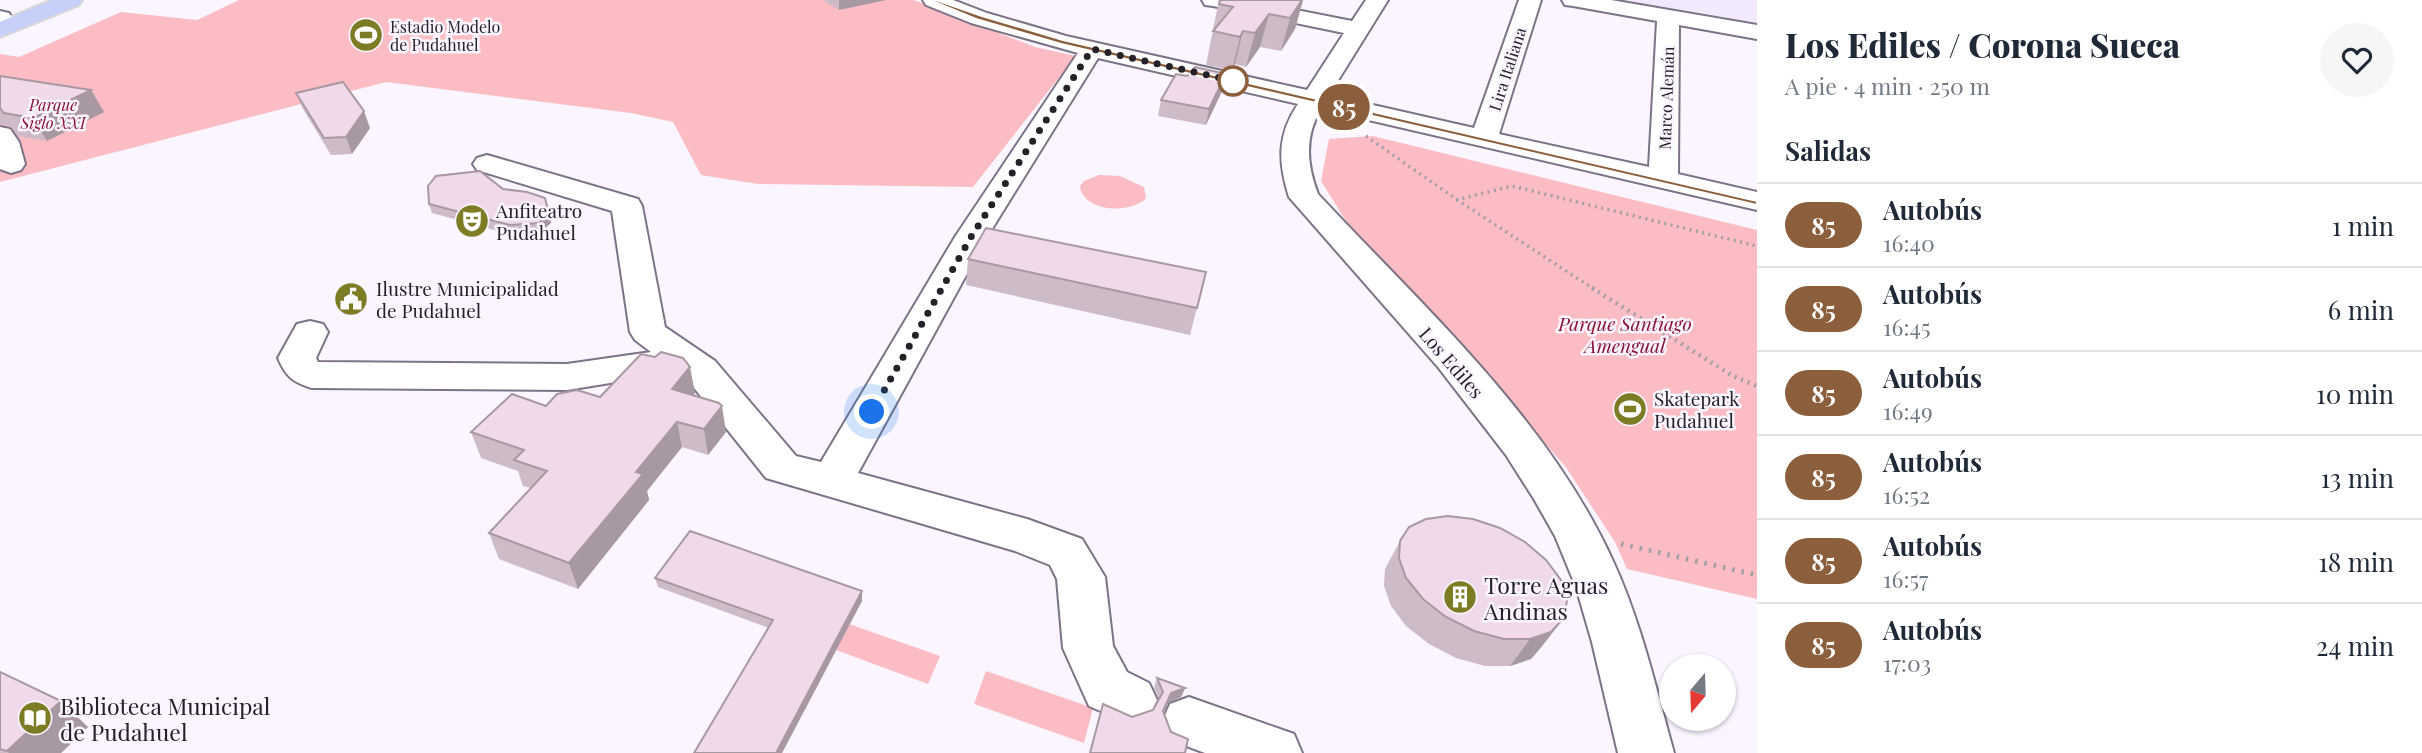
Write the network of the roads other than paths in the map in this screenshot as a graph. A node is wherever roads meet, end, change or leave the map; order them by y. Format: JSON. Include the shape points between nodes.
{"nodes":[{"id":1,"x":46,"y":0,"type":"edge"},
{"id":2,"x":71,"y":0,"type":"edge"},
{"id":3,"x":1377,"y":0,"type":"edge"},
{"id":4,"x":1530,"y":0,"type":"edge"},
{"id":5,"x":1573,"y":0,"type":"edge"},
{"id":6,"x":938,"y":1,"type":"edge"},
{"id":7,"x":1219,"y":1,"type":"edge"},
{"id":8,"x":1668,"y":16,"type":"junction"},
{"id":9,"x":0,"y":21,"type":"edge"},
{"id":10,"x":1358,"y":29,"type":"junction"},
{"id":11,"x":1757,"y":32,"type":"edge"},
{"id":12,"x":1092,"y":49,"type":"junction"},
{"id":13,"x":1311,"y":99,"type":"junction"},
{"id":14,"x":0,"y":135,"type":"edge"},
{"id":15,"x":1484,"y":139,"type":"junction"},
{"id":16,"x":11,"y":164,"type":"dead end"},
{"id":17,"x":487,"y":164,"type":"dead end"},
{"id":18,"x":1663,"y":180,"type":"junction"},
{"id":19,"x":1757,"y":201,"type":"edge"},
{"id":20,"x":971,"y":237,"type":"junction"},
{"id":21,"x":1007,"y":245,"type":"edge"},
{"id":22,"x":310,"y":332,"type":"dead end"},
{"id":23,"x":684,"y":358,"type":"junction"},
{"id":24,"x":831,"y":482,"type":"junction"},
{"id":25,"x":1130,"y":700,"type":"dead end"},
{"id":26,"x":1189,"y":722,"type":"dead end"},
{"id":27,"x":1274,"y":753,"type":"edge"},
{"id":28,"x":1646,"y":753,"type":"edge"}],
"edges":[{"from":1,"to":9,"type":"main road"},
{"from":2,"to":9,"type":"main road"},
{"from":3,"to":10,"type":"street","name":"Los Ediles"},
{"from":4,"to":15,"type":"street","name":"Lira Italiana"},
{"from":5,"to":8,"type":"street"},
{"from":6,"to":12,"type":"street","via":[[1001,25]]},
{"from":7,"to":10,"type":"street"},
{"from":8,"to":11,"type":"street"},
{"from":8,"to":18,"type":"street","name":"Marco Alemán"},
{"from":10,"to":13,"type":"street","name":"Los Ediles"},
{"from":12,"to":13,"type":"street"},
{"from":12,"to":20,"type":"street"},
{"from":13,"to":15,"type":"street"},
{"from":13,"to":28,"type":"street","name":"Los Ediles","via":[[1294,138],[1296,174],[1304,197],[1531,456],[1578,536],[1609,610]]},
{"from":14,"to":16,"type":"street"},
{"from":15,"to":18,"type":"street"},
{"from":17,"to":23,"type":"street","via":[[627,206],[648,332]]},
{"from":18,"to":19,"type":"street"},
{"from":20,"to":21,"type":"street"},
{"from":20,"to":24,"type":"street"},
{"from":22,"to":23,"type":"street","via":[[297,358],[302,370],[312,375],[567,377]]},
{"from":23,"to":24,"type":"street","via":[[701,370],[781,467]]},
{"from":24,"to":25,"type":"street","via":[[1066,552],[1081,577],[1088,648],[1108,689]]},
{"from":26,"to":27,"type":"street"}]}
